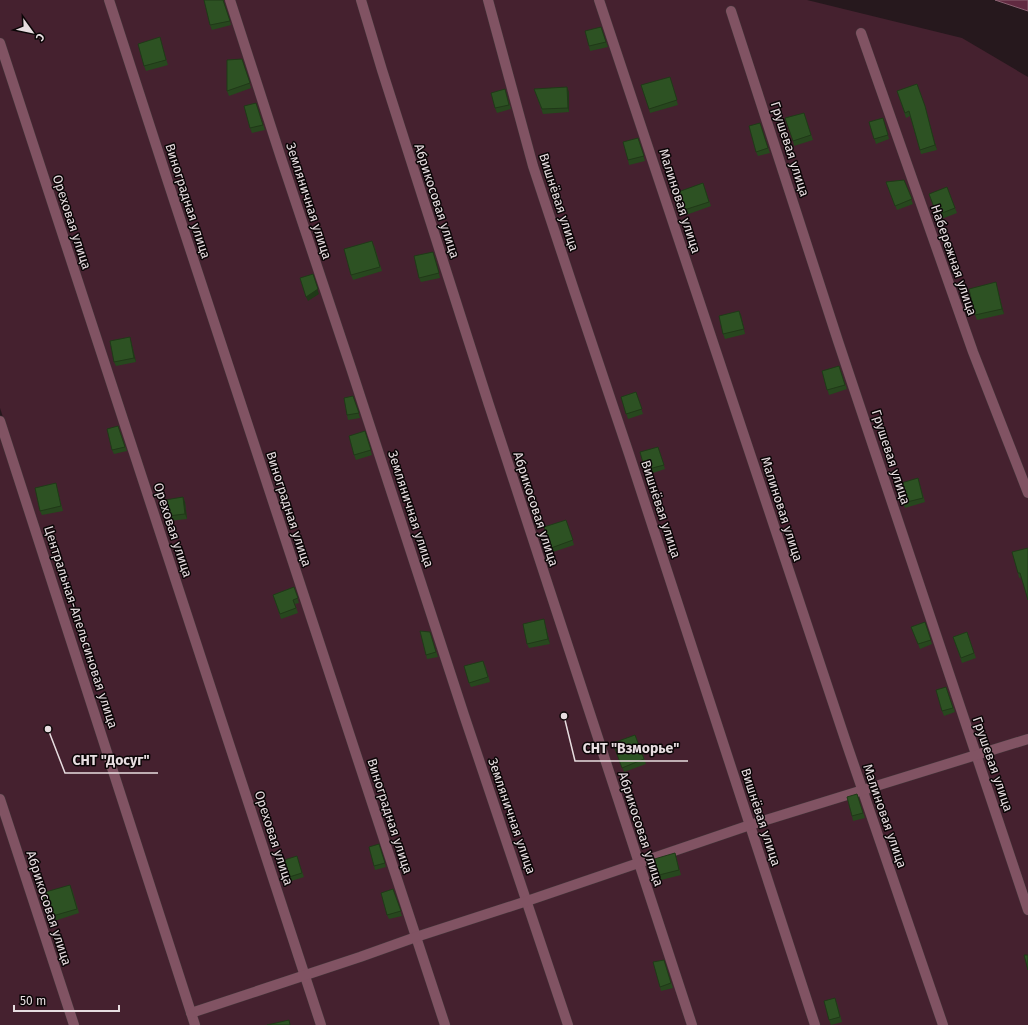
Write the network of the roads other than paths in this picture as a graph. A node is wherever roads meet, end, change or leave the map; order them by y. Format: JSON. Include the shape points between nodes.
{"nodes":[{"id":1,"x":109,"y":0,"type":"edge"},
{"id":2,"x":230,"y":0,"type":"edge"},
{"id":3,"x":361,"y":0,"type":"edge"},
{"id":4,"x":488,"y":0,"type":"edge"},
{"id":5,"x":599,"y":0,"type":"edge"},
{"id":6,"x":731,"y":11,"type":"dead end"},
{"id":7,"x":861,"y":33,"type":"dead end"},
{"id":8,"x":0,"y":43,"type":"edge"},
{"id":9,"x":0,"y":420,"type":"edge"},
{"id":10,"x":1028,"y":493,"type":"edge"},
{"id":11,"x":1028,"y":739,"type":"edge"},
{"id":12,"x":976,"y":755,"type":"junction"},
{"id":13,"x":862,"y":791,"type":"junction"},
{"id":14,"x":0,"y":799,"type":"edge"},
{"id":15,"x":750,"y":825,"type":"junction"},
{"id":16,"x":638,"y":863,"type":"junction"},
{"id":17,"x":527,"y":901,"type":"junction"},
{"id":18,"x":1028,"y":910,"type":"edge"},
{"id":19,"x":416,"y":937,"type":"junction"},
{"id":20,"x":305,"y":975,"type":"junction"},
{"id":21,"x":191,"y":1013,"type":"junction"},
{"id":22,"x":74,"y":1025,"type":"edge"},
{"id":23,"x":195,"y":1025,"type":"edge"},
{"id":24,"x":321,"y":1025,"type":"edge"},
{"id":25,"x":445,"y":1025,"type":"edge"},
{"id":26,"x":568,"y":1025,"type":"edge"},
{"id":27,"x":692,"y":1025,"type":"edge"},
{"id":28,"x":815,"y":1025,"type":"edge"},
{"id":29,"x":943,"y":1025,"type":"edge"}],
"edges":[{"from":1,"to":19,"type":"lane","name":"Виноградная улица"},
{"from":2,"to":17,"type":"lane","name":"Земляничная улица"},
{"from":3,"to":16,"type":"lane","name":"Абрикосовая улица"},
{"from":4,"to":15,"type":"lane","name":"Вишнёвая улица","via":[[533,166]]},
{"from":5,"to":13,"type":"lane","name":"Малиновая улица"},
{"from":6,"to":12,"type":"lane","name":"Грушевая улица"},
{"from":7,"to":10,"type":"lane","name":"Набережная улица","via":[[973,352]]},
{"from":8,"to":20,"type":"lane","name":"Ореховая улица"},
{"from":9,"to":21,"type":"lane","name":"Центральная-Апельсиновая улица"},
{"from":11,"to":12,"type":"lane"},
{"from":12,"to":13,"type":"lane"},
{"from":12,"to":18,"type":"lane","name":"Грушевая улица"},
{"from":13,"to":15,"type":"lane"},
{"from":13,"to":29,"type":"lane","name":"Малиновая улица"},
{"from":14,"to":22,"type":"lane","name":"Абрикосовая улица"},
{"from":15,"to":16,"type":"lane"},
{"from":15,"to":28,"type":"lane","name":"Вишнёвая улица"},
{"from":16,"to":17,"type":"lane"},
{"from":16,"to":27,"type":"lane","name":"Абрикосовая улица"},
{"from":17,"to":19,"type":"lane"},
{"from":17,"to":26,"type":"lane","name":"Земляничная улица"},
{"from":19,"to":20,"type":"lane"},
{"from":19,"to":25,"type":"lane","name":"Виноградная улица"},
{"from":20,"to":21,"type":"lane"},
{"from":20,"to":24,"type":"lane","name":"Ореховая улица"},
{"from":21,"to":23,"type":"lane","name":"Центральная-Апельсиновая улица"}]}
